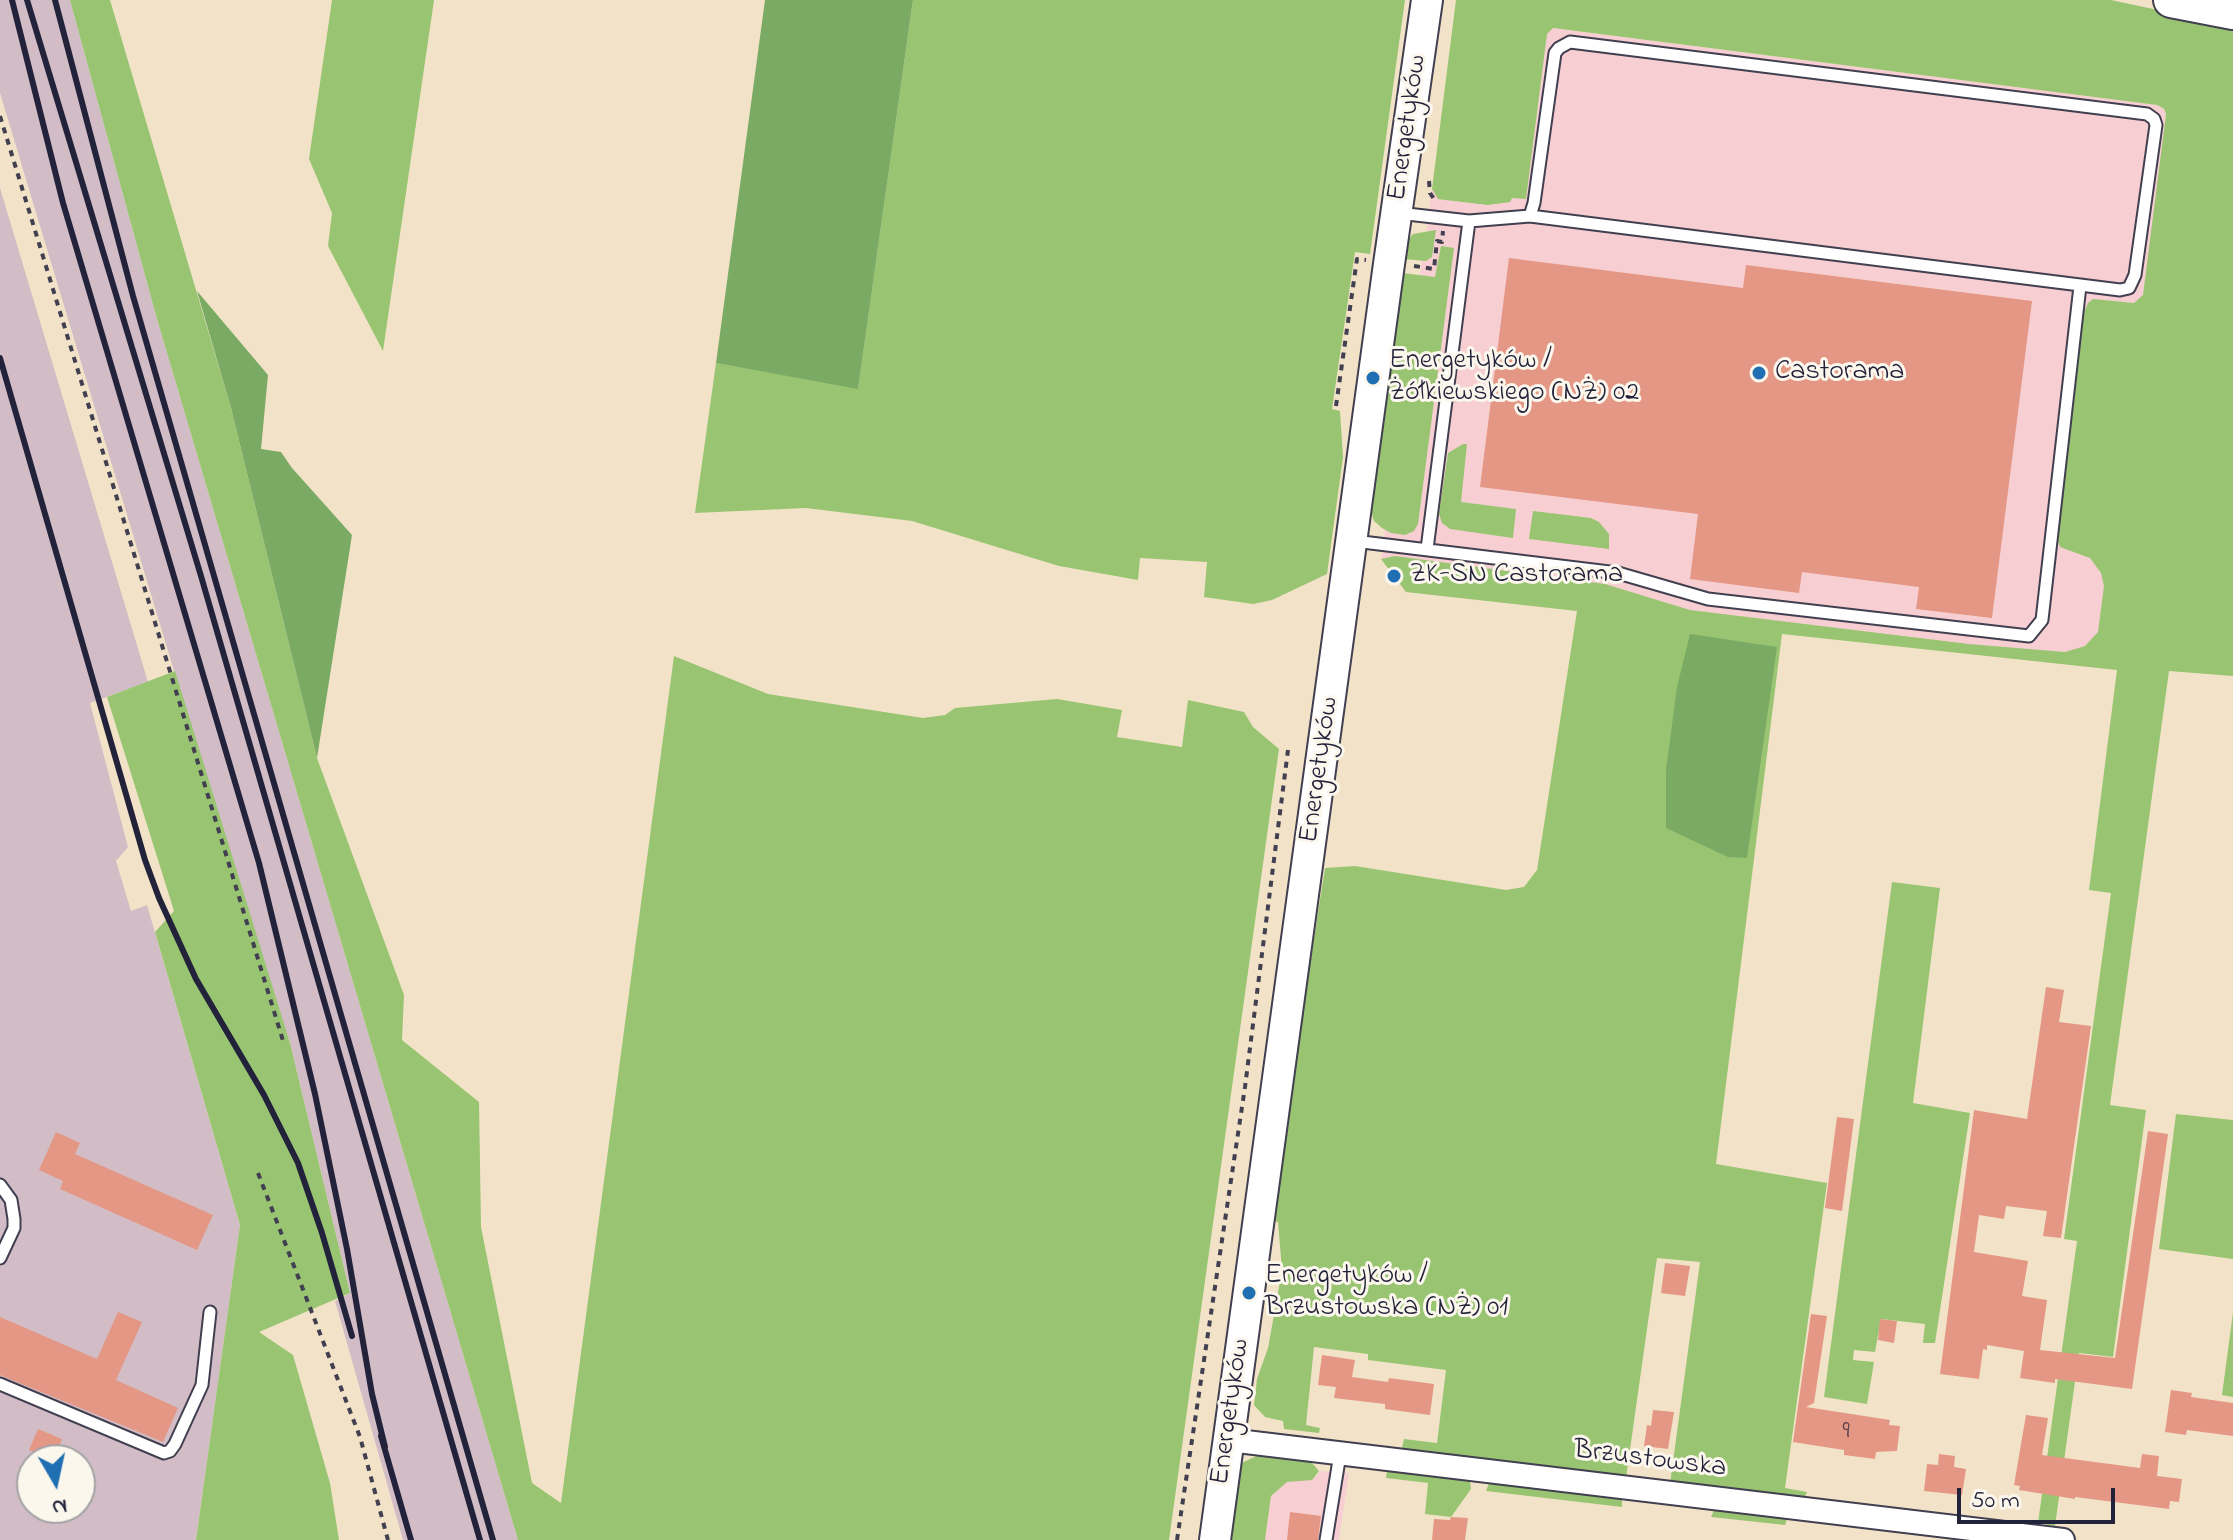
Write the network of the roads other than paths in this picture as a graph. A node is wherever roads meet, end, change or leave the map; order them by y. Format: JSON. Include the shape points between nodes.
{"nodes":[{"id":1,"x":1427,"y":0,"type":"edge"},
{"id":2,"x":2171,"y":0,"type":"edge"},
{"id":3,"x":2226,"y":12,"type":"edge"},
{"id":4,"x":1397,"y":213,"type":"junction"},
{"id":5,"x":1530,"y":216,"type":"junction"},
{"id":6,"x":1469,"y":221,"type":"junction"},
{"id":7,"x":2080,"y":286,"type":"junction"},
{"id":8,"x":1351,"y":541,"type":"junction"},
{"id":9,"x":1427,"y":549,"type":"junction"},
{"id":10,"x":0,"y":1185,"type":"edge"},
{"id":11,"x":0,"y":1258,"type":"edge"},
{"id":12,"x":210,"y":1312,"type":"dead end"},
{"id":13,"x":0,"y":1384,"type":"edge"},
{"id":14,"x":1229,"y":1440,"type":"junction"},
{"id":15,"x":1340,"y":1454,"type":"junction"},
{"id":16,"x":1215,"y":1540,"type":"edge"},
{"id":17,"x":1326,"y":1540,"type":"edge"},
{"id":18,"x":2063,"y":1540,"type":"edge"}],
"edges":[{"from":1,"to":4,"type":"main road","name":"Energetyków"},
{"from":2,"to":3,"type":"main road"},
{"from":4,"to":6,"type":"lane"},
{"from":4,"to":8,"type":"main road","name":"Energetyków"},
{"from":5,"to":6,"type":"lane"},
{"from":5,"to":7,"type":"lane"},
{"from":5,"to":7,"type":"lane","via":[[1555,53],[1570,42],[2147,114],[2156,131],[2133,283],[2111,290]]},
{"from":6,"to":9,"type":"lane"},
{"from":7,"to":9,"type":"lane","via":[[2042,620],[2029,636],[1708,599],[1618,573]]},
{"from":8,"to":9,"type":"lane"},
{"from":8,"to":14,"type":"main road","name":"Energetyków"},
{"from":10,"to":11,"type":"lane","via":[[11,1200],[14,1228]]},
{"from":12,"to":13,"type":"lane","via":[[202,1385],[170,1451],[164,1453]]},
{"from":14,"to":15,"type":"street","name":"Brzustowska"},
{"from":14,"to":16,"type":"main road","name":"Energetyków"},
{"from":15,"to":17,"type":"lane"},
{"from":15,"to":18,"type":"street","name":"Brzustowska"}]}
